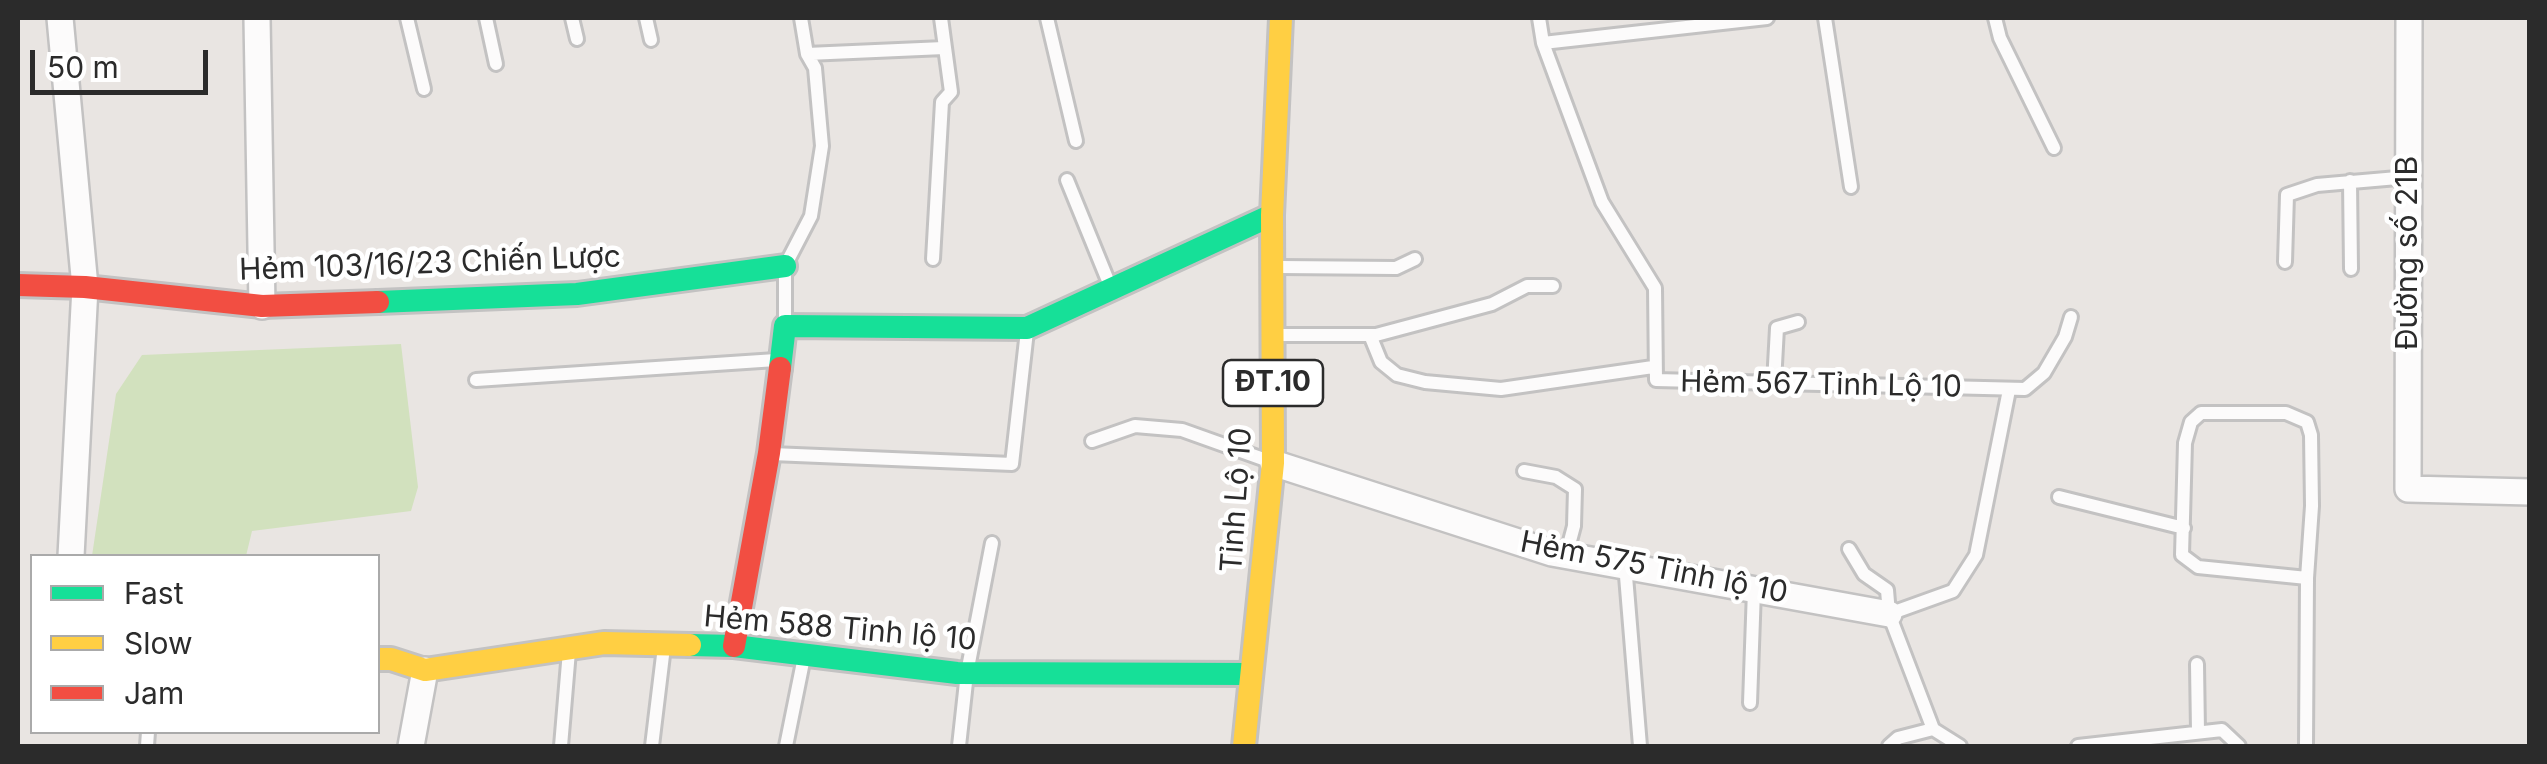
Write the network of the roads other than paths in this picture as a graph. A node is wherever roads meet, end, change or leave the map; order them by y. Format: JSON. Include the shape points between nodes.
{"nodes":[{"id":1,"x":60,"y":18,"type":"edge"},
{"id":2,"x":257,"y":18,"type":"edge"},
{"id":3,"x":407,"y":18,"type":"edge"},
{"id":4,"x":486,"y":18,"type":"edge"},
{"id":5,"x":572,"y":18,"type":"edge"},
{"id":6,"x":646,"y":18,"type":"edge"},
{"id":7,"x":801,"y":18,"type":"edge"},
{"id":8,"x":942,"y":18,"type":"edge"},
{"id":9,"x":1047,"y":18,"type":"edge"},
{"id":10,"x":1281,"y":18,"type":"edge"},
{"id":11,"x":1539,"y":18,"type":"edge"},
{"id":12,"x":1767,"y":18,"type":"edge"},
{"id":13,"x":1824,"y":18,"type":"edge"},
{"id":14,"x":1995,"y":18,"type":"edge"},
{"id":15,"x":2409,"y":18,"type":"edge"},
{"id":16,"x":577,"y":39,"type":"dead end"},
{"id":17,"x":651,"y":40,"type":"dead end"},
{"id":18,"x":1543,"y":43,"type":"junction"},
{"id":19,"x":944,"y":48,"type":"junction"},
{"id":20,"x":807,"y":54,"type":"junction"},
{"id":21,"x":496,"y":64,"type":"dead end"},
{"id":22,"x":424,"y":89,"type":"dead end"},
{"id":23,"x":1076,"y":141,"type":"dead end"},
{"id":24,"x":2054,"y":148,"type":"dead end"},
{"id":25,"x":2409,"y":177,"type":"junction"},
{"id":26,"x":1067,"y":180,"type":"dead end"},
{"id":27,"x":2350,"y":182,"type":"junction"},
{"id":28,"x":1851,"y":187,"type":"dead end"},
{"id":29,"x":1272,"y":215,"type":"junction"},
{"id":30,"x":933,"y":259,"type":"dead end"},
{"id":31,"x":1416,"y":259,"type":"dead end"},
{"id":32,"x":2285,"y":262,"type":"dead end"},
{"id":33,"x":785,"y":266,"type":"junction"},
{"id":34,"x":1272,"y":267,"type":"junction"},
{"id":35,"x":2351,"y":269,"type":"dead end"},
{"id":36,"x":18,"y":285,"type":"edge"},
{"id":37,"x":1553,"y":286,"type":"dead end"},
{"id":38,"x":85,"y":287,"type":"junction"},
{"id":39,"x":1112,"y":290,"type":"junction"},
{"id":40,"x":262,"y":306,"type":"junction"},
{"id":41,"x":2071,"y":317,"type":"dead end"},
{"id":42,"x":1798,"y":322,"type":"dead end"},
{"id":43,"x":784,"y":326,"type":"junction"},
{"id":44,"x":1027,"y":328,"type":"junction"},
{"id":45,"x":1272,"y":335,"type":"junction"},
{"id":46,"x":1370,"y":335,"type":"junction"},
{"id":47,"x":778,"y":360,"type":"junction"},
{"id":48,"x":1654,"y":367,"type":"junction"},
{"id":49,"x":476,"y":380,"type":"dead end"},
{"id":50,"x":1774,"y":383,"type":"junction"},
{"id":51,"x":2009,"y":390,"type":"junction"},
{"id":52,"x":1092,"y":440,"type":"dead end"},
{"id":53,"x":769,"y":454,"type":"junction"},
{"id":54,"x":1274,"y":463,"type":"junction"},
{"id":55,"x":1524,"y":472,"type":"dead end"},
{"id":56,"x":2530,"y":492,"type":"edge"},
{"id":57,"x":2059,"y":497,"type":"dead end"},
{"id":58,"x":2184,"y":528,"type":"junction"},
{"id":59,"x":992,"y":543,"type":"dead end"},
{"id":60,"x":1849,"y":549,"type":"dead end"},
{"id":61,"x":71,"y":554,"type":"edge"},
{"id":62,"x":1566,"y":556,"type":"junction"},
{"id":63,"x":1625,"y":564,"type":"junction"},
{"id":64,"x":2307,"y":578,"type":"junction"},
{"id":65,"x":1754,"y":590,"type":"junction"},
{"id":66,"x":1889,"y":614,"type":"junction"},
{"id":67,"x":664,"y":644,"type":"junction"},
{"id":68,"x":734,"y":646,"type":"junction"},
{"id":69,"x":570,"y":649,"type":"junction"},
{"id":70,"x":805,"y":654,"type":"junction"},
{"id":71,"x":380,"y":659,"type":"edge"},
{"id":72,"x":2197,"y":664,"type":"dead end"},
{"id":73,"x":426,"y":670,"type":"junction"},
{"id":74,"x":968,"y":674,"type":"junction"},
{"id":75,"x":1251,"y":674,"type":"junction"},
{"id":76,"x":1750,"y":702,"type":"dead end"},
{"id":77,"x":1933,"y":729,"type":"junction"},
{"id":78,"x":2198,"y":732,"type":"junction"},
{"id":79,"x":412,"y":746,"type":"edge"},
{"id":80,"x":561,"y":746,"type":"edge"},
{"id":81,"x":652,"y":746,"type":"edge"},
{"id":82,"x":786,"y":746,"type":"edge"},
{"id":83,"x":959,"y":746,"type":"edge"},
{"id":84,"x":1244,"y":746,"type":"edge"},
{"id":85,"x":1640,"y":746,"type":"edge"},
{"id":86,"x":1889,"y":746,"type":"edge"},
{"id":87,"x":1960,"y":746,"type":"edge"},
{"id":88,"x":2078,"y":746,"type":"edge"},
{"id":89,"x":2239,"y":746,"type":"edge"},
{"id":90,"x":2306,"y":746,"type":"edge"}],
"edges":[{"from":1,"to":38,"type":"street"},
{"from":2,"to":40,"type":"street"},
{"from":3,"to":22,"type":"lane"},
{"from":4,"to":21,"type":"lane"},
{"from":5,"to":16,"type":"lane"},
{"from":6,"to":17,"type":"lane"},
{"from":7,"to":20,"type":"lane"},
{"from":8,"to":19,"type":"lane"},
{"from":9,"to":23,"type":"lane"},
{"from":10,"to":29,"type":"street","name":"Tỉnh Lộ 10","number":"ĐT.10"},
{"from":11,"to":18,"type":"lane"},
{"from":12,"to":18,"type":"lane"},
{"from":13,"to":28,"type":"lane"},
{"from":14,"to":24,"type":"lane"},
{"from":15,"to":25,"type":"street","name":"Đường số 21B"},
{"from":18,"to":48,"type":"lane","via":[[1602,202],[1654,288]]},
{"from":19,"to":20,"type":"lane"},
{"from":19,"to":30,"type":"lane","via":[[951,92],[942,102]]},
{"from":20,"to":33,"type":"lane","via":[[815,68],[822,146],[811,216]]},
{"from":25,"to":27,"type":"lane"},
{"from":25,"to":56,"type":"street","name":"Đường số 21B","via":[[2408,489]]},
{"from":26,"to":39,"type":"lane"},
{"from":27,"to":32,"type":"lane","via":[[2287,194]]},
{"from":27,"to":35,"type":"lane"},
{"from":29,"to":34,"type":"street","name":"Tỉnh Lộ 10","number":"ĐT.10"},
{"from":29,"to":39,"type":"street"},
{"from":31,"to":34,"type":"lane","via":[[1396,268]]},
{"from":33,"to":40,"type":"street","name":"Hẻm 103/16/23 Chiến Lược","via":[[577,294]]},
{"from":33,"to":43,"type":"lane"},
{"from":34,"to":45,"type":"street","name":"Tỉnh Lộ 10","number":"ĐT.10"},
{"from":36,"to":38,"type":"street","name":"Hẻm 103/16/23 Chiến Lược"},
{"from":37,"to":46,"type":"lane","via":[[1528,286],[1492,304]]},
{"from":38,"to":40,"type":"street","name":"Hẻm 103/16/23 Chiến Lược"},
{"from":38,"to":61,"type":"street"},
{"from":39,"to":44,"type":"street"},
{"from":41,"to":51,"type":"lane","via":[[2044,373],[2025,389]]},
{"from":42,"to":50,"type":"lane","via":[[1777,328]]},
{"from":43,"to":44,"type":"street"},
{"from":43,"to":47,"type":"street"},
{"from":44,"to":53,"type":"lane","via":[[1012,464]]},
{"from":45,"to":46,"type":"lane"},
{"from":45,"to":54,"type":"street","name":"Tỉnh Lộ 10","number":"ĐT.10"},
{"from":46,"to":48,"type":"lane","name":"Hẻm 567 Tỉnh Lộ 10","via":[[1381,362],[1425,382],[1502,388]]},
{"from":47,"to":49,"type":"lane"},
{"from":47,"to":53,"type":"street"},
{"from":48,"to":50,"type":"lane","name":"Hẻm 567 Tỉnh Lộ 10","via":[[1656,380]]},
{"from":50,"to":51,"type":"lane","name":"Hẻm 567 Tỉnh Lộ 10"},
{"from":51,"to":66,"type":"lane","via":[[1976,554],[1953,591]]},
{"from":52,"to":54,"type":"lane","via":[[1135,426],[1182,430]]},
{"from":53,"to":68,"type":"street"},
{"from":54,"to":62,"type":"street","name":"Hẻm 575 Tỉnh lộ 10"},
{"from":54,"to":75,"type":"street","name":"Tỉnh Lộ 10","number":"ĐT.10"},
{"from":55,"to":62,"type":"lane","via":[[1556,477],[1576,489]]},
{"from":57,"to":58,"type":"lane"},
{"from":58,"to":64,"type":"lane","via":[[2182,555],[2198,568]]},
{"from":58,"to":64,"type":"lane","via":[[2191,422],[2201,413],[2286,413],[2308,422],[2311,435]]},
{"from":59,"to":74,"type":"lane"},
{"from":60,"to":66,"type":"lane","via":[[1864,574],[1887,590]]},
{"from":62,"to":63,"type":"street","name":"Hẻm 575 Tỉnh lộ 10"},
{"from":63,"to":65,"type":"street","name":"Hẻm 575 Tỉnh lộ 10"},
{"from":63,"to":85,"type":"lane"},
{"from":64,"to":90,"type":"lane"},
{"from":65,"to":66,"type":"street","name":"Hẻm 575 Tỉnh lộ 10"},
{"from":65,"to":76,"type":"lane"},
{"from":66,"to":77,"type":"lane"},
{"from":67,"to":68,"type":"street","name":"Hẻm 588 Tỉnh lộ 10"},
{"from":67,"to":69,"type":"street","name":"Hẻm 588 Tỉnh lộ 10"},
{"from":67,"to":81,"type":"lane"},
{"from":68,"to":70,"type":"street","name":"Hẻm 588 Tỉnh lộ 10"},
{"from":69,"to":73,"type":"street","name":"Hẻm 588 Tỉnh lộ 10"},
{"from":69,"to":80,"type":"lane"},
{"from":70,"to":74,"type":"street","name":"Hẻm 588 Tỉnh lộ 10"},
{"from":70,"to":82,"type":"lane"},
{"from":71,"to":73,"type":"street"},
{"from":72,"to":78,"type":"lane"},
{"from":73,"to":79,"type":"street"},
{"from":74,"to":75,"type":"street","name":"Hẻm 588 Tỉnh lộ 10"},
{"from":74,"to":83,"type":"lane"},
{"from":75,"to":84,"type":"street","name":"Tỉnh Lộ 10","number":"ĐT.10"},
{"from":77,"to":86,"type":"lane"},
{"from":77,"to":87,"type":"lane"},
{"from":78,"to":88,"type":"lane"},
{"from":78,"to":89,"type":"lane","via":[[2222,730]]}]}
